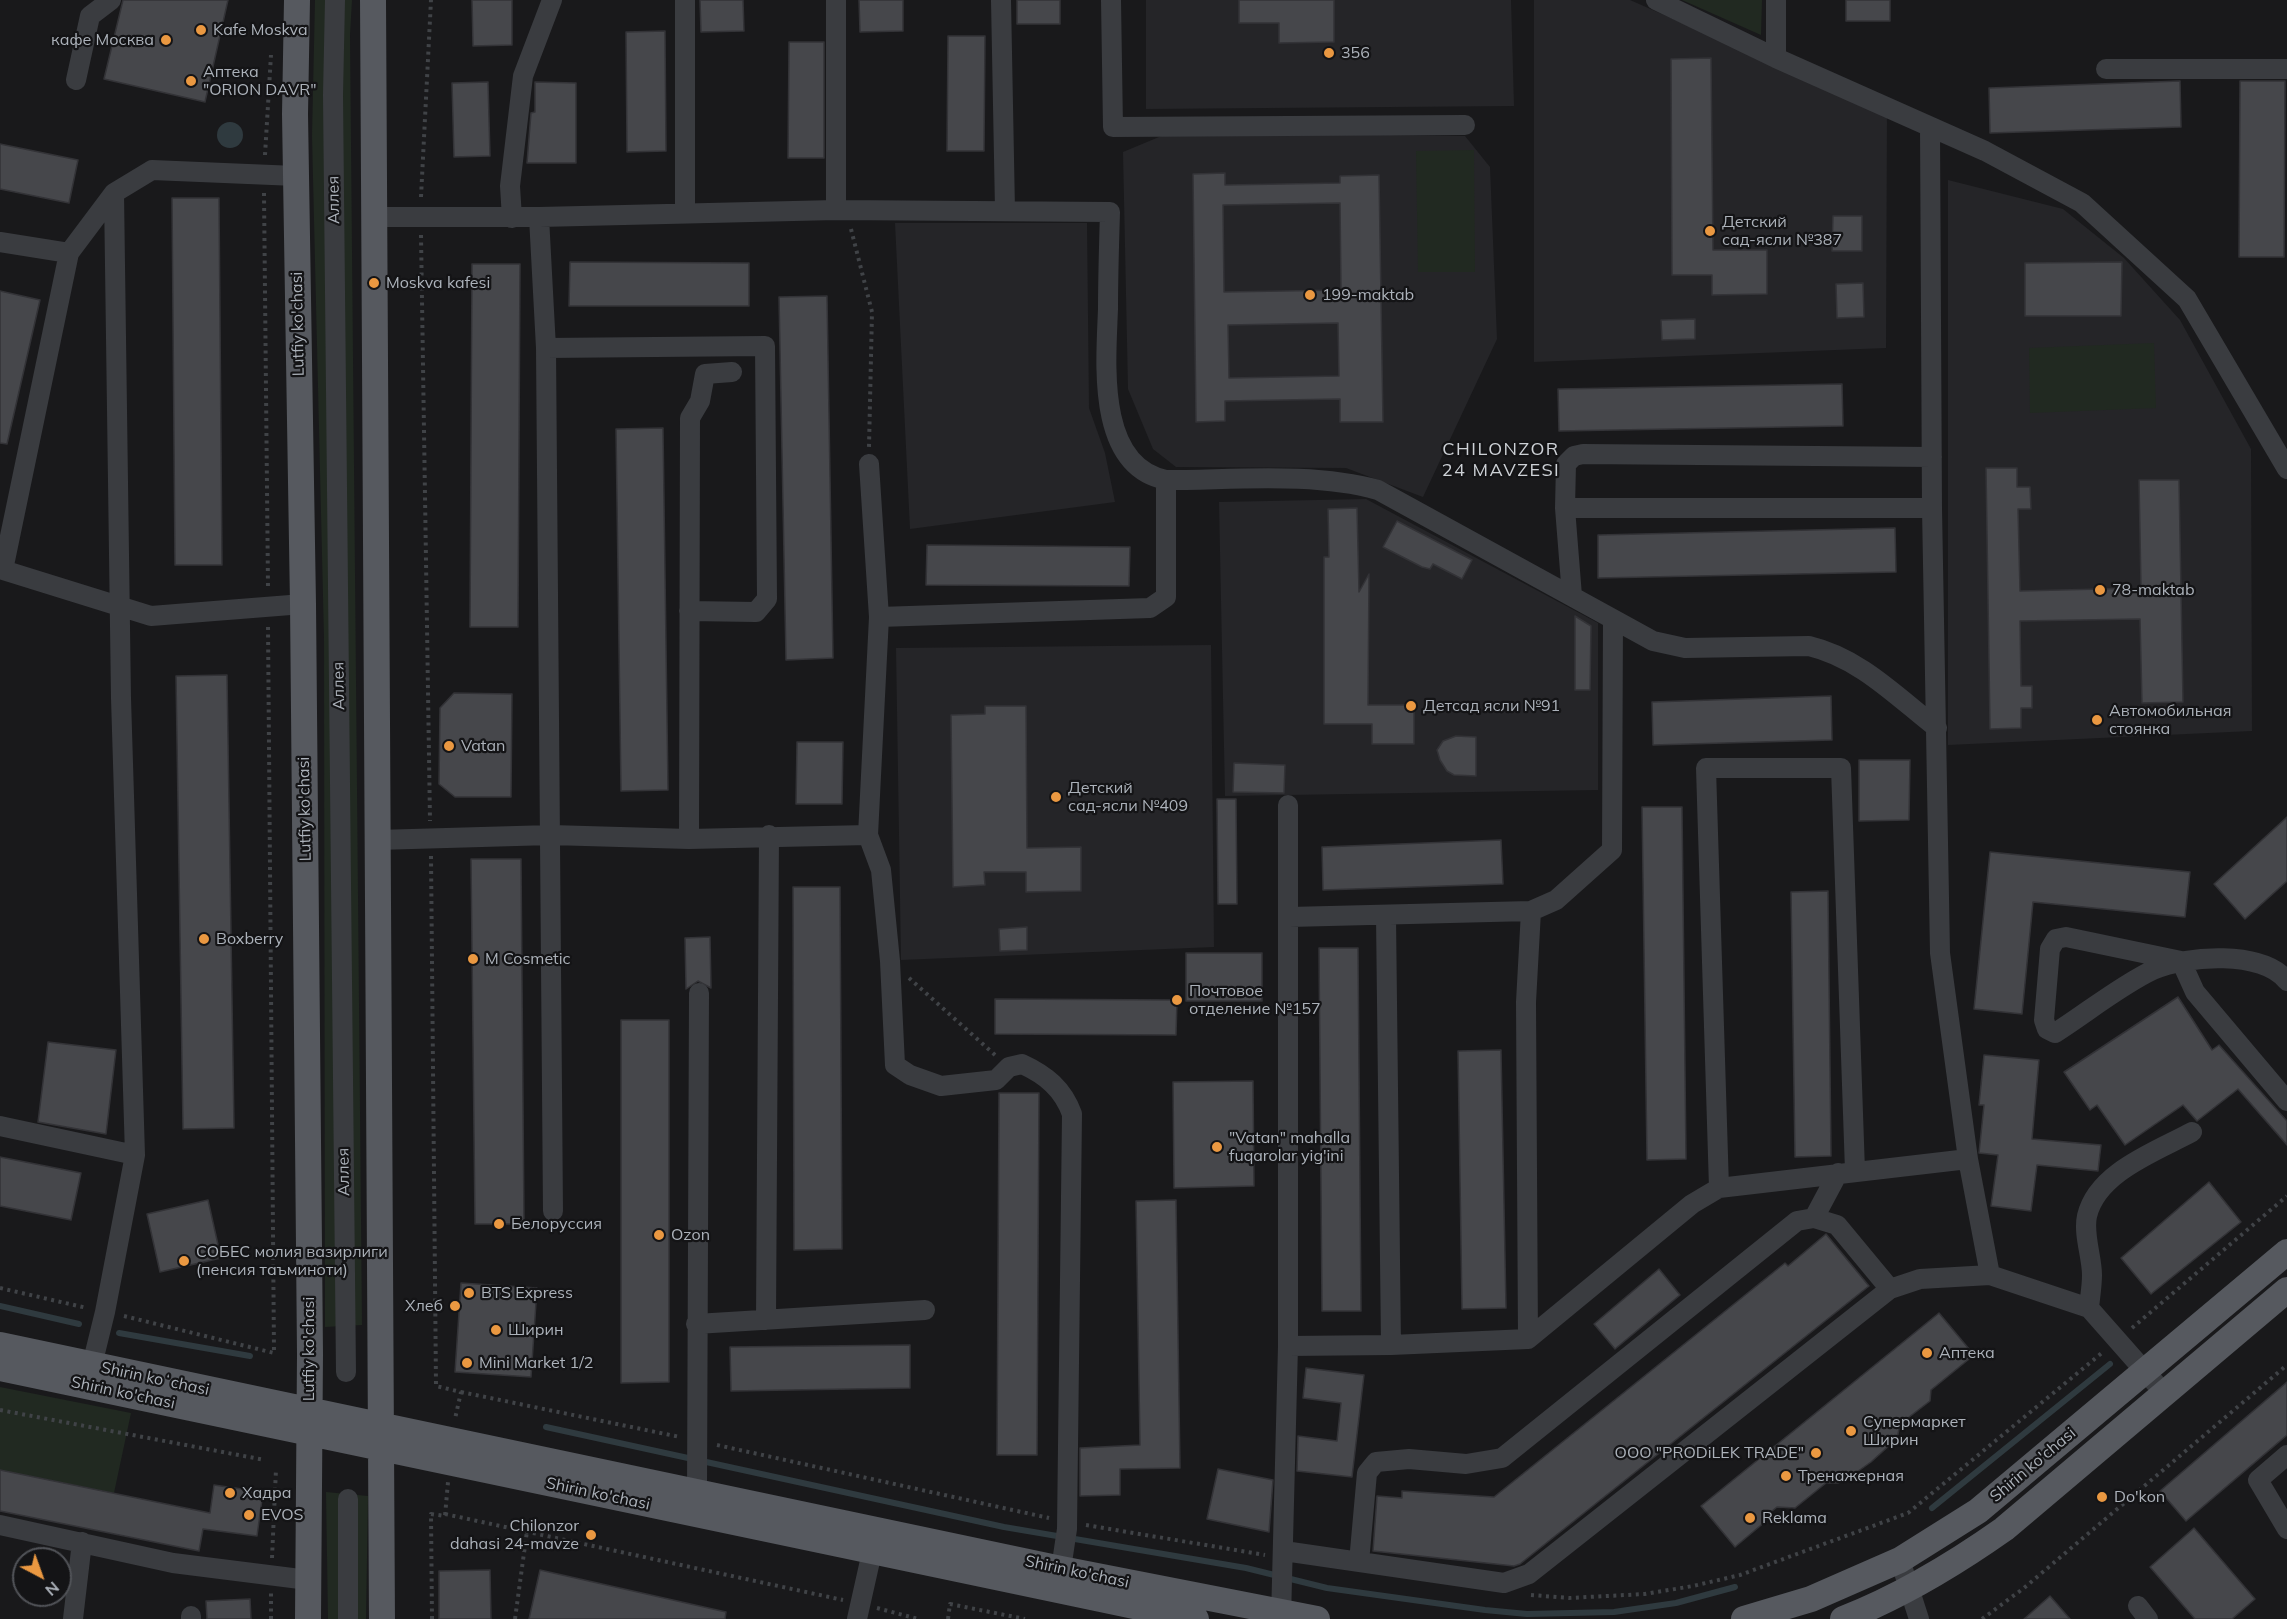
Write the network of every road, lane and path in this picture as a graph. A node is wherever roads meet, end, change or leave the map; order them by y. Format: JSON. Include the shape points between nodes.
{"nodes":[{"id":1,"x":111,"y":0,"type":"edge"},
{"id":2,"x":296,"y":0,"type":"edge"},
{"id":3,"x":335,"y":0,"type":"edge"},
{"id":4,"x":373,"y":0,"type":"edge"},
{"id":5,"x":431,"y":0,"type":"edge"},
{"id":6,"x":552,"y":0,"type":"edge"},
{"id":7,"x":685,"y":0,"type":"edge"},
{"id":8,"x":836,"y":0,"type":"edge"},
{"id":9,"x":1001,"y":0,"type":"edge"},
{"id":10,"x":1111,"y":0,"type":"edge"},
{"id":11,"x":1656,"y":0,"type":"edge"},
{"id":12,"x":1776,"y":0,"type":"edge"},
{"id":13,"x":272,"y":43,"type":"dead end"},
{"id":14,"x":1776,"y":58,"type":"junction"},
{"id":15,"x":2106,"y":69,"type":"dead end"},
{"id":16,"x":2287,"y":69,"type":"edge"},
{"id":17,"x":76,"y":80,"type":"dead end"},
{"id":18,"x":1465,"y":125,"type":"dead end"},
{"id":19,"x":1930,"y":128,"type":"junction"},
{"id":20,"x":264,"y":175,"type":"junction"},
{"id":21,"x":296,"y":176,"type":"junction"},
{"id":22,"x":114,"y":193,"type":"junction"},
{"id":23,"x":842,"y":210,"type":"junction"},
{"id":24,"x":1005,"y":210,"type":"junction"},
{"id":25,"x":685,"y":213,"type":"junction"},
{"id":26,"x":374,"y":217,"type":"junction"},
{"id":27,"x":539,"y":217,"type":"junction"},
{"id":28,"x":420,"y":218,"type":"junction"},
{"id":29,"x":512,"y":218,"type":"junction"},
{"id":30,"x":0,"y":242,"type":"edge"},
{"id":31,"x":69,"y":253,"type":"junction"},
{"id":32,"x":546,"y":348,"type":"junction"},
{"id":33,"x":732,"y":372,"type":"dead end"},
{"id":34,"x":1932,"y":457,"type":"junction"},
{"id":35,"x":869,"y":464,"type":"joint"},
{"id":36,"x":2287,"y":469,"type":"edge"},
{"id":37,"x":1166,"y":480,"type":"junction"},
{"id":38,"x":1565,"y":508,"type":"junction"},
{"id":39,"x":1932,"y":508,"type":"junction"},
{"id":40,"x":1572,"y":596,"type":"junction"},
{"id":41,"x":303,"y":604,"type":"junction"},
{"id":42,"x":120,"y":607,"type":"junction"},
{"id":43,"x":268,"y":607,"type":"junction"},
{"id":44,"x":689,"y":611,"type":"junction"},
{"id":45,"x":879,"y":617,"type":"junction"},
{"id":46,"x":1613,"y":619,"type":"junction"},
{"id":47,"x":1937,"y":729,"type":"junction"},
{"id":48,"x":1288,"y":805,"type":"dead end"},
{"id":49,"x":551,"y":835,"type":"junction"},
{"id":50,"x":769,"y":835,"type":"junction"},
{"id":51,"x":868,"y":835,"type":"junction"},
{"id":52,"x":431,"y":839,"type":"junction"},
{"id":53,"x":689,"y":839,"type":"junction"},
{"id":54,"x":377,"y":840,"type":"junction"},
{"id":55,"x":1531,"y":911,"type":"junction"},
{"id":56,"x":1386,"y":916,"type":"junction"},
{"id":57,"x":1289,"y":918,"type":"junction"},
{"id":58,"x":890,"y":961,"type":"junction"},
{"id":59,"x":2181,"y":961,"type":"junction"},
{"id":60,"x":2284,"y":973,"type":"edge"},
{"id":61,"x":699,"y":993,"type":"dead end"},
{"id":62,"x":1010,"y":1067,"type":"junction"},
{"id":63,"x":2287,"y":1101,"type":"edge"},
{"id":64,"x":0,"y":1126,"type":"edge"},
{"id":65,"x":2192,"y":1132,"type":"dead end"},
{"id":66,"x":135,"y":1155,"type":"junction"},
{"id":67,"x":1968,"y":1160,"type":"junction"},
{"id":68,"x":1846,"y":1172,"type":"junction"},
{"id":69,"x":1719,"y":1188,"type":"junction"},
{"id":70,"x":553,"y":1211,"type":"dead end"},
{"id":71,"x":1814,"y":1218,"type":"junction"},
{"id":72,"x":2287,"y":1252,"type":"edge"},
{"id":73,"x":1990,"y":1275,"type":"junction"},
{"id":74,"x":0,"y":1288,"type":"edge"},
{"id":75,"x":1890,"y":1289,"type":"junction"},
{"id":76,"x":2287,"y":1290,"type":"edge"},
{"id":77,"x":2089,"y":1308,"type":"junction"},
{"id":78,"x":925,"y":1310,"type":"dead end"},
{"id":79,"x":105,"y":1312,"type":"junction"},
{"id":80,"x":766,"y":1320,"type":"junction"},
{"id":81,"x":696,"y":1324,"type":"junction"},
{"id":82,"x":1528,"y":1339,"type":"junction"},
{"id":83,"x":0,"y":1345,"type":"edge"},
{"id":84,"x":1390,"y":1345,"type":"junction"},
{"id":85,"x":1288,"y":1346,"type":"junction"},
{"id":86,"x":92,"y":1365,"type":"junction"},
{"id":87,"x":2287,"y":1365,"type":"edge"},
{"id":88,"x":0,"y":1368,"type":"edge"},
{"id":89,"x":2146,"y":1370,"type":"junction"},
{"id":90,"x":346,"y":1372,"type":"dead end"},
{"id":91,"x":2164,"y":1393,"type":"junction"},
{"id":92,"x":0,"y":1410,"type":"edge"},
{"id":93,"x":309,"y":1422,"type":"junction"},
{"id":94,"x":382,"y":1437,"type":"junction"},
{"id":95,"x":450,"y":1452,"type":"junction"},
{"id":96,"x":2287,"y":1455,"type":"edge"},
{"id":97,"x":265,"y":1460,"type":"dead end"},
{"id":98,"x":276,"y":1469,"type":"dead end"},
{"id":99,"x":697,"y":1493,"type":"junction"},
{"id":100,"x":348,"y":1499,"type":"dead end"},
{"id":101,"x":445,"y":1514,"type":"junction"},
{"id":102,"x":0,"y":1525,"type":"edge"},
{"id":103,"x":2287,"y":1529,"type":"edge"},
{"id":104,"x":527,"y":1532,"type":"junction"},
{"id":105,"x":82,"y":1542,"type":"junction"},
{"id":106,"x":1064,"y":1548,"type":"junction"},
{"id":107,"x":1284,"y":1551,"type":"junction"},
{"id":108,"x":872,"y":1552,"type":"junction"},
{"id":109,"x":1900,"y":1560,"type":"junction"},
{"id":110,"x":1359,"y":1562,"type":"junction"},
{"id":111,"x":272,"y":1577,"type":"junction"},
{"id":112,"x":308,"y":1580,"type":"junction"},
{"id":113,"x":1910,"y":1589,"type":"junction"},
{"id":114,"x":860,"y":1611,"type":"edge"},
{"id":115,"x":1282,"y":1616,"type":"edge"},
{"id":116,"x":73,"y":1619,"type":"edge"},
{"id":117,"x":271,"y":1619,"type":"edge"},
{"id":118,"x":308,"y":1619,"type":"edge"},
{"id":119,"x":348,"y":1619,"type":"edge"},
{"id":120,"x":382,"y":1619,"type":"edge"},
{"id":121,"x":432,"y":1619,"type":"edge"},
{"id":122,"x":515,"y":1619,"type":"edge"},
{"id":123,"x":918,"y":1619,"type":"edge"},
{"id":124,"x":948,"y":1619,"type":"edge"},
{"id":125,"x":1025,"y":1619,"type":"edge"},
{"id":126,"x":1196,"y":1619,"type":"edge"},
{"id":127,"x":1317,"y":1619,"type":"edge"},
{"id":128,"x":1744,"y":1619,"type":"edge"},
{"id":129,"x":1843,"y":1619,"type":"edge"},
{"id":130,"x":1919,"y":1619,"type":"edge"},
{"id":131,"x":1982,"y":1619,"type":"edge"}],
"edges":[{"from":1,"to":17,"type":"street","via":[[90,16]]},
{"from":2,"to":21,"type":"main road","name":"Lutfiy ko'chasi"},
{"from":3,"to":90,"type":"street","name":"Аллея","via":[[333,179]]},
{"from":4,"to":26,"type":"main road"},
{"from":5,"to":28,"type":"path"},
{"from":6,"to":29,"type":"street","via":[[523,76],[510,186]]},
{"from":7,"to":25,"type":"street"},
{"from":8,"to":23,"type":"street"},
{"from":9,"to":24,"type":"street"},
{"from":10,"to":18,"type":"street","via":[[1113,127]]},
{"from":11,"to":14,"type":"street"},
{"from":12,"to":14,"type":"street"},
{"from":13,"to":20,"type":"path"},
{"from":14,"to":19,"type":"street"},
{"from":15,"to":16,"type":"street"},
{"from":19,"to":34,"type":"street"},
{"from":19,"to":36,"type":"street","via":[[1985,151],[2082,203],[2187,299]]},
{"from":20,"to":21,"type":"street"},
{"from":20,"to":22,"type":"street","via":[[152,170]]},
{"from":20,"to":43,"type":"path"},
{"from":21,"to":41,"type":"main road","name":"Lutfiy ko'chasi"},
{"from":22,"to":31,"type":"street"},
{"from":22,"to":42,"type":"street"},
{"from":23,"to":24,"type":"street"},
{"from":23,"to":25,"type":"street"},
{"from":23,"to":35,"type":"path","via":[[872,312]]},
{"from":24,"to":37,"type":"street","via":[[1110,212],[1107,396],[1125,453],[1150,477]]},
{"from":25,"to":27,"type":"street"},
{"from":26,"to":28,"type":"street"},
{"from":26,"to":54,"type":"main road"},
{"from":27,"to":29,"type":"street"},
{"from":27,"to":32,"type":"street"},
{"from":28,"to":29,"type":"street"},
{"from":28,"to":52,"type":"path"},
{"from":30,"to":31,"type":"street"},
{"from":31,"to":42,"type":"street","via":[[3,570]]},
{"from":32,"to":44,"type":"street","via":[[765,346],[767,600],[756,612]]},
{"from":32,"to":49,"type":"street"},
{"from":33,"to":44,"type":"street","via":[[705,374],[700,401],[690,418]]},
{"from":34,"to":38,"type":"street","via":[[1583,454],[1566,464]]},
{"from":34,"to":39,"type":"street"},
{"from":35,"to":45,"type":"street"},
{"from":37,"to":40,"type":"street","via":[[1350,482],[1369,488]]},
{"from":37,"to":45,"type":"street","via":[[1166,597],[1150,608]]},
{"from":38,"to":39,"type":"street"},
{"from":38,"to":40,"type":"street"},
{"from":39,"to":47,"type":"street"},
{"from":40,"to":46,"type":"street"},
{"from":41,"to":43,"type":"street"},
{"from":41,"to":93,"type":"main road","name":"Lutfiy ko'chasi"},
{"from":42,"to":43,"type":"street","via":[[152,616]]},
{"from":42,"to":66,"type":"street"},
{"from":43,"to":79,"type":"path","via":[[274,1353]]},
{"from":44,"to":53,"type":"street"},
{"from":45,"to":51,"type":"street"},
{"from":46,"to":47,"type":"street","via":[[1653,641],[1685,648],[1809,646],[1835,654],[1858,666]]},
{"from":46,"to":55,"type":"street","via":[[1612,850],[1556,900]]},
{"from":47,"to":67,"type":"street","via":[[1940,953]]},
{"from":48,"to":57,"type":"street"},
{"from":49,"to":52,"type":"street"},
{"from":49,"to":53,"type":"street"},
{"from":49,"to":70,"type":"street"},
{"from":50,"to":51,"type":"street"},
{"from":50,"to":53,"type":"street"},
{"from":50,"to":80,"type":"street"},
{"from":51,"to":58,"type":"street","via":[[881,870]]},
{"from":52,"to":54,"type":"street"},
{"from":52,"to":95,"type":"path","via":[[436,1386],[461,1392]]},
{"from":54,"to":94,"type":"main road"},
{"from":55,"to":56,"type":"street"},
{"from":55,"to":82,"type":"street","via":[[1526,1002]]},
{"from":56,"to":57,"type":"street"},
{"from":56,"to":84,"type":"street"},
{"from":57,"to":85,"type":"street"},
{"from":58,"to":62,"type":"path"},
{"from":58,"to":62,"type":"street","via":[[895,1065],[941,1086],[996,1080]]},
{"from":59,"to":59,"type":"street","via":[[2066,937],[2056,939],[2050,949],[2044,1020],[2047,1029],[2055,1033],[2152,970]]},
{"from":59,"to":60,"type":"street","via":[[2250,959]]},
{"from":59,"to":63,"type":"street","via":[[2195,992]]},
{"from":61,"to":81,"type":"street"},
{"from":62,"to":106,"type":"street","via":[[1022,1064],[1038,1071],[1065,1094],[1072,1114]]},
{"from":64,"to":66,"type":"street"},
{"from":65,"to":77,"type":"street","via":[[2125,1169],[2094,1199],[2086,1217],[2092,1276]]},
{"from":66,"to":79,"type":"street"},
{"from":67,"to":68,"type":"street"},
{"from":67,"to":73,"type":"street"},
{"from":68,"to":69,"type":"street"},
{"from":68,"to":69,"type":"street","via":[[1841,768],[1706,768]]},
{"from":68,"to":71,"type":"street"},
{"from":69,"to":82,"type":"street","via":[[1692,1204]]},
{"from":71,"to":75,"type":"street","via":[[1837,1226]]},
{"from":71,"to":110,"type":"street","via":[[1797,1221],[1502,1458],[1466,1464],[1409,1459],[1376,1462],[1367,1473]]},
{"from":72,"to":89,"type":"main road","name":"Shirin ko'chasi"},
{"from":73,"to":75,"type":"street","via":[[1920,1279]]},
{"from":73,"to":77,"type":"street"},
{"from":74,"to":79,"type":"path"},
{"from":75,"to":110,"type":"street","via":[[1522,1578],[1504,1583]]},
{"from":76,"to":91,"type":"main road","name":"Shirin ko'chasi"},
{"from":77,"to":89,"type":"street"},
{"from":78,"to":80,"type":"street"},
{"from":79,"to":86,"type":"street"},
{"from":80,"to":81,"type":"street"},
{"from":81,"to":99,"type":"street"},
{"from":82,"to":84,"type":"street"},
{"from":83,"to":86,"type":"main road","name":"Shirin koʻchasi"},
{"from":84,"to":85,"type":"street"},
{"from":85,"to":107,"type":"street"},
{"from":86,"to":93,"type":"main road","name":"Shirin koʻchasi"},
{"from":87,"to":131,"type":"path","via":[[2024,1588]]},
{"from":88,"to":93,"type":"main road","name":"Shirin ko'chasi"},
{"from":89,"to":91,"type":"street"},
{"from":89,"to":109,"type":"main road","name":"Shirin ko'chasi","via":[[1978,1511]]},
{"from":91,"to":113,"type":"main road","name":"Shirin ko'chasi","via":[[2004,1529]]},
{"from":92,"to":97,"type":"path"},
{"from":93,"to":94,"type":"main road","name":"Shirin ko'chasi"},
{"from":93,"to":112,"type":"main road","name":"Lutfiy ko'chasi"},
{"from":94,"to":95,"type":"main road","name":"Shirin ko'chasi"},
{"from":94,"to":120,"type":"main road"},
{"from":95,"to":99,"type":"main road","name":"Shirin ko'chasi"},
{"from":95,"to":101,"type":"path"},
{"from":95,"to":108,"type":"main road","name":"Shirin ko'chasi"},
{"from":96,"to":103,"type":"street","via":[[2258,1480]]},
{"from":98,"to":111,"type":"path"},
{"from":99,"to":106,"type":"main road","name":"Shirin ko'chasi"},
{"from":100,"to":119,"type":"street"},
{"from":101,"to":104,"type":"path"},
{"from":101,"to":121,"type":"path","via":[[431,1514]]},
{"from":102,"to":105,"type":"street"},
{"from":104,"to":114,"type":"path"},
{"from":104,"to":122,"type":"path"},
{"from":105,"to":111,"type":"street","via":[[173,1563]]},
{"from":105,"to":116,"type":"street"},
{"from":106,"to":115,"type":"main road","name":"Shirin ko'chasi"},
{"from":107,"to":110,"type":"street"},
{"from":107,"to":115,"type":"street"},
{"from":108,"to":114,"type":"street"},
{"from":108,"to":126,"type":"main road","name":"Shirin ko'chasi"},
{"from":109,"to":113,"type":"street"},
{"from":109,"to":128,"type":"main road","name":"Shirin ko'chasi","via":[[1811,1599]]},
{"from":111,"to":112,"type":"street"},
{"from":111,"to":117,"type":"path"},
{"from":112,"to":118,"type":"main road","name":"Lutfiy ko'chasi"},
{"from":113,"to":129,"type":"main road","name":"Shirin ko'chasi"},
{"from":113,"to":130,"type":"street"},
{"from":114,"to":123,"type":"path"},
{"from":115,"to":127,"type":"main road","name":"Shirin ko'chasi"},
{"from":124,"to":125,"type":"path","via":[[950,1604]]}]}
